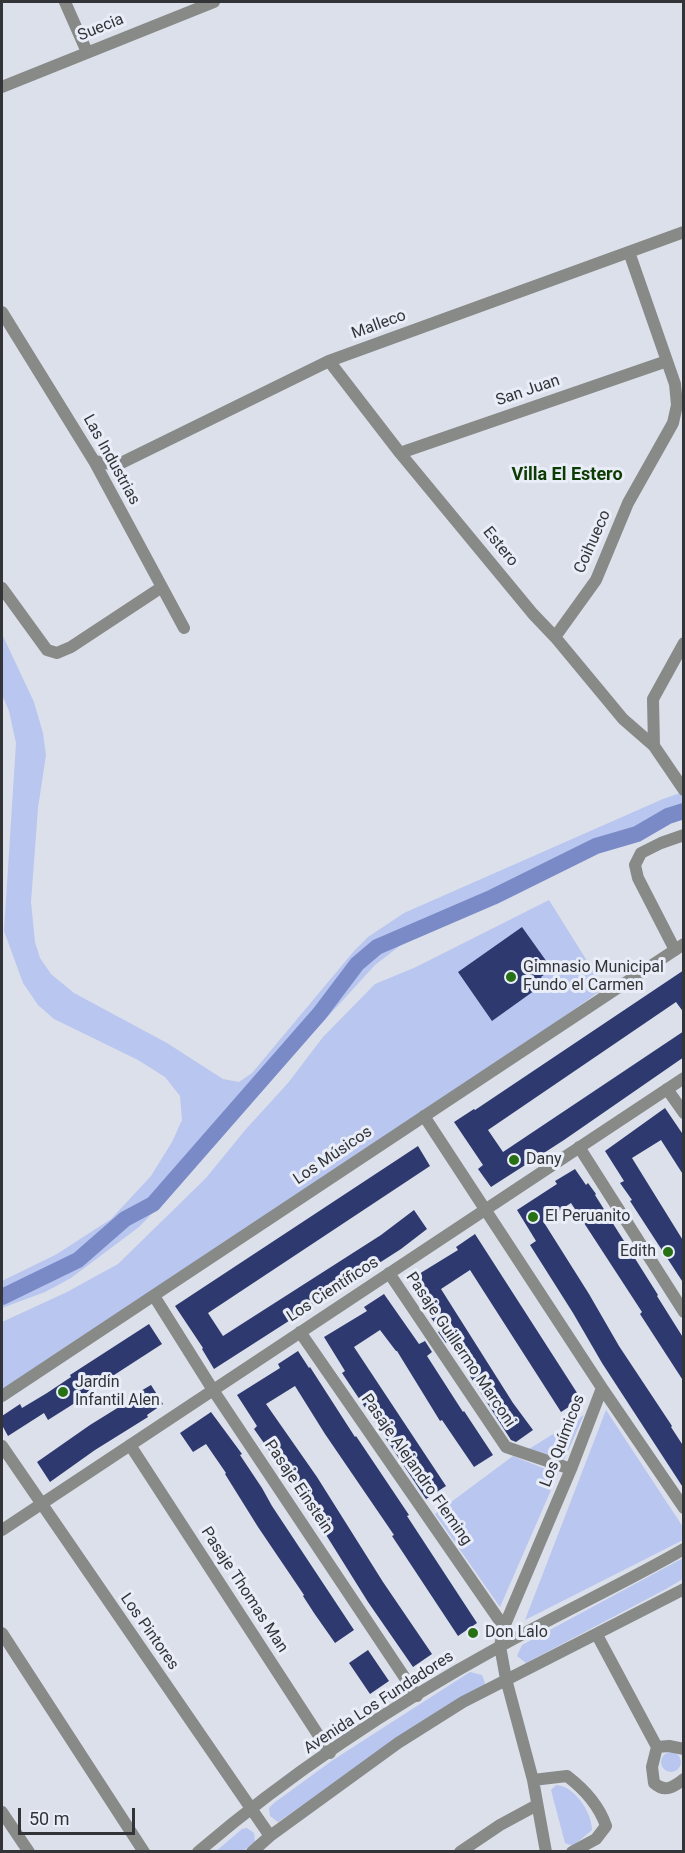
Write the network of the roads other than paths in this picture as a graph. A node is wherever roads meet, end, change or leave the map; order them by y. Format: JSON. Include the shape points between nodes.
{"nodes":[{"id":1,"x":65,"y":2,"type":"edge"},
{"id":2,"x":214,"y":2,"type":"edge"},
{"id":3,"x":87,"y":52,"type":"junction"},
{"id":4,"x":2,"y":87,"type":"edge"},
{"id":5,"x":684,"y":232,"type":"edge"},
{"id":6,"x":629,"y":252,"type":"junction"},
{"id":7,"x":2,"y":312,"type":"edge"},
{"id":8,"x":329,"y":361,"type":"junction"},
{"id":9,"x":667,"y":361,"type":"junction"},
{"id":10,"x":400,"y":453,"type":"junction"},
{"id":11,"x":94,"y":461,"type":"junction"},
{"id":12,"x":162,"y":587,"type":"junction"},
{"id":13,"x":2,"y":588,"type":"edge"},
{"id":14,"x":184,"y":628,"type":"dead end"},
{"id":15,"x":555,"y":637,"type":"junction"},
{"id":16,"x":684,"y":643,"type":"edge"},
{"id":17,"x":654,"y":746,"type":"junction"},
{"id":18,"x":684,"y":790,"type":"edge"},
{"id":19,"x":684,"y":835,"type":"edge"},
{"id":20,"x":679,"y":947,"type":"edge"},
{"id":21,"x":684,"y":1078,"type":"edge"},
{"id":22,"x":667,"y":1089,"type":"junction"},
{"id":23,"x":684,"y":1113,"type":"edge"},
{"id":24,"x":424,"y":1116,"type":"junction"},
{"id":25,"x":579,"y":1147,"type":"junction"},
{"id":26,"x":485,"y":1210,"type":"junction"},
{"id":27,"x":389,"y":1273,"type":"junction"},
{"id":28,"x":154,"y":1296,"type":"junction"},
{"id":29,"x":684,"y":1312,"type":"edge"},
{"id":30,"x":300,"y":1332,"type":"junction"},
{"id":31,"x":602,"y":1388,"type":"junction"},
{"id":32,"x":213,"y":1390,"type":"junction"},
{"id":33,"x":2,"y":1396,"type":"edge"},
{"id":34,"x":129,"y":1445,"type":"junction"},
{"id":35,"x":2,"y":1446,"type":"edge"},
{"id":36,"x":572,"y":1469,"type":"junction"},
{"id":37,"x":40,"y":1504,"type":"junction"},
{"id":38,"x":684,"y":1508,"type":"edge"},
{"id":39,"x":2,"y":1530,"type":"edge"},
{"id":40,"x":684,"y":1549,"type":"edge"},
{"id":41,"x":684,"y":1589,"type":"edge"},
{"id":42,"x":504,"y":1626,"type":"junction"},
{"id":43,"x":2,"y":1633,"type":"edge"},
{"id":44,"x":597,"y":1635,"type":"junction"},
{"id":45,"x":500,"y":1646,"type":"junction"},
{"id":46,"x":506,"y":1679,"type":"junction"},
{"id":47,"x":417,"y":1695,"type":"junction"},
{"id":48,"x":657,"y":1747,"type":"junction"},
{"id":49,"x":684,"y":1749,"type":"edge"},
{"id":50,"x":330,"y":1753,"type":"junction"},
{"id":51,"x":684,"y":1779,"type":"edge"},
{"id":52,"x":533,"y":1780,"type":"junction"},
{"id":53,"x":537,"y":1805,"type":"junction"},
{"id":54,"x":251,"y":1809,"type":"junction"},
{"id":55,"x":2,"y":1812,"type":"edge"},
{"id":56,"x":270,"y":1836,"type":"junction"},
{"id":57,"x":29,"y":1851,"type":"edge"},
{"id":58,"x":144,"y":1851,"type":"edge"},
{"id":59,"x":198,"y":1851,"type":"edge"},
{"id":60,"x":252,"y":1851,"type":"edge"},
{"id":61,"x":460,"y":1851,"type":"edge"},
{"id":62,"x":546,"y":1851,"type":"edge"},
{"id":63,"x":572,"y":1851,"type":"edge"}],
"edges":[{"from":1,"to":3,"type":"street"},
{"from":2,"to":3,"type":"street","name":"Suecia"},
{"from":3,"to":4,"type":"street","name":"Suecia"},
{"from":5,"to":6,"type":"street","name":"Malleco"},
{"from":6,"to":8,"type":"street","name":"Malleco"},
{"from":6,"to":9,"type":"street","name":"Coihueco"},
{"from":7,"to":11,"type":"street","name":"Las Industrias"},
{"from":8,"to":10,"type":"street","name":"Estero"},
{"from":8,"to":11,"type":"street","name":"Malleco","via":[[117,465]]},
{"from":9,"to":10,"type":"street","name":"San Juan"},
{"from":9,"to":15,"type":"street","name":"Coihueco","via":[[675,384],[677,405],[673,423],[628,503],[596,580]]},
{"from":10,"to":15,"type":"street","name":"Estero"},
{"from":11,"to":12,"type":"street","name":"Las Industrias"},
{"from":12,"to":13,"type":"street","via":[[57,653],[47,650]]},
{"from":12,"to":14,"type":"street","name":"Las Industrias"},
{"from":15,"to":17,"type":"street","name":"Estero","via":[[623,719]]},
{"from":16,"to":17,"type":"street","via":[[653,699]]},
{"from":17,"to":18,"type":"street","name":"Estero"},
{"from":19,"to":20,"type":"street","via":[[640,853],[635,865],[638,878]]},
{"from":20,"to":24,"type":"street","name":"Los Músicos"},
{"from":21,"to":22,"type":"street","name":"Los Científicos"},
{"from":22,"to":23,"type":"street"},
{"from":22,"to":25,"type":"street","name":"Los Científicos"},
{"from":24,"to":26,"type":"street","name":"Los Químicos"},
{"from":24,"to":28,"type":"street","name":"Los Músicos"},
{"from":25,"to":26,"type":"street","name":"Los Científicos"},
{"from":25,"to":29,"type":"street"},
{"from":26,"to":27,"type":"street","name":"Los Científicos"},
{"from":26,"to":31,"type":"street","name":"Los Químicos"},
{"from":27,"to":30,"type":"street","name":"Los Científicos"},
{"from":27,"to":36,"type":"street","name":"Pasaje Guillermo Marconi","via":[[506,1447]]},
{"from":28,"to":32,"type":"street","name":"Pasaje Einstein"},
{"from":28,"to":33,"type":"street","name":"Los Músicos"},
{"from":30,"to":32,"type":"street","name":"Los Científicos"},
{"from":30,"to":42,"type":"street","name":"Pasaje Alejandro Fleming"},
{"from":31,"to":36,"type":"street","name":"Los Químicos"},
{"from":31,"to":38,"type":"street"},
{"from":32,"to":34,"type":"street","name":"Los Científicos"},
{"from":32,"to":47,"type":"street","name":"Pasaje Einstein"},
{"from":34,"to":37,"type":"street","name":"Los Científicos"},
{"from":34,"to":50,"type":"street","name":"Pasaje Thomas Man"},
{"from":35,"to":37,"type":"street","name":"Los Pintores"},
{"from":36,"to":42,"type":"street","name":"Los Químicos"},
{"from":37,"to":39,"type":"street","name":"Los Científicos"},
{"from":37,"to":54,"type":"street","name":"Los Pintores"},
{"from":40,"to":45,"type":"street","name":"Avenida Los Fundadores"},
{"from":41,"to":44,"type":"street"},
{"from":42,"to":45,"type":"street","name":"Los Químicos"},
{"from":43,"to":58,"type":"street"},
{"from":44,"to":46,"type":"street"},
{"from":44,"to":48,"type":"street"},
{"from":45,"to":46,"type":"street","name":"Los Químicos"},
{"from":45,"to":47,"type":"street","name":"Avenida Los Fundadores"},
{"from":46,"to":52,"type":"street","name":"Los Químicos"},
{"from":46,"to":56,"type":"street","via":[[398,1743]]},
{"from":47,"to":50,"type":"street","name":"Avenida Los Fundadores"},
{"from":48,"to":49,"type":"street"},
{"from":48,"to":51,"type":"street","via":[[652,1767],[654,1783],[668,1788]]},
{"from":50,"to":54,"type":"street","name":"Avenida Los Fundadores"},
{"from":52,"to":53,"type":"street","name":"Los Químicos"},
{"from":52,"to":63,"type":"street","via":[[567,1776],[601,1813],[606,1826],[596,1839]]},
{"from":53,"to":61,"type":"street"},
{"from":53,"to":62,"type":"street","name":"Los Químicos"},
{"from":54,"to":56,"type":"street","name":"Los Pintores"},
{"from":54,"to":59,"type":"street","name":"Avenida Los Fundadores"},
{"from":55,"to":57,"type":"street"},
{"from":56,"to":60,"type":"street"}]}
